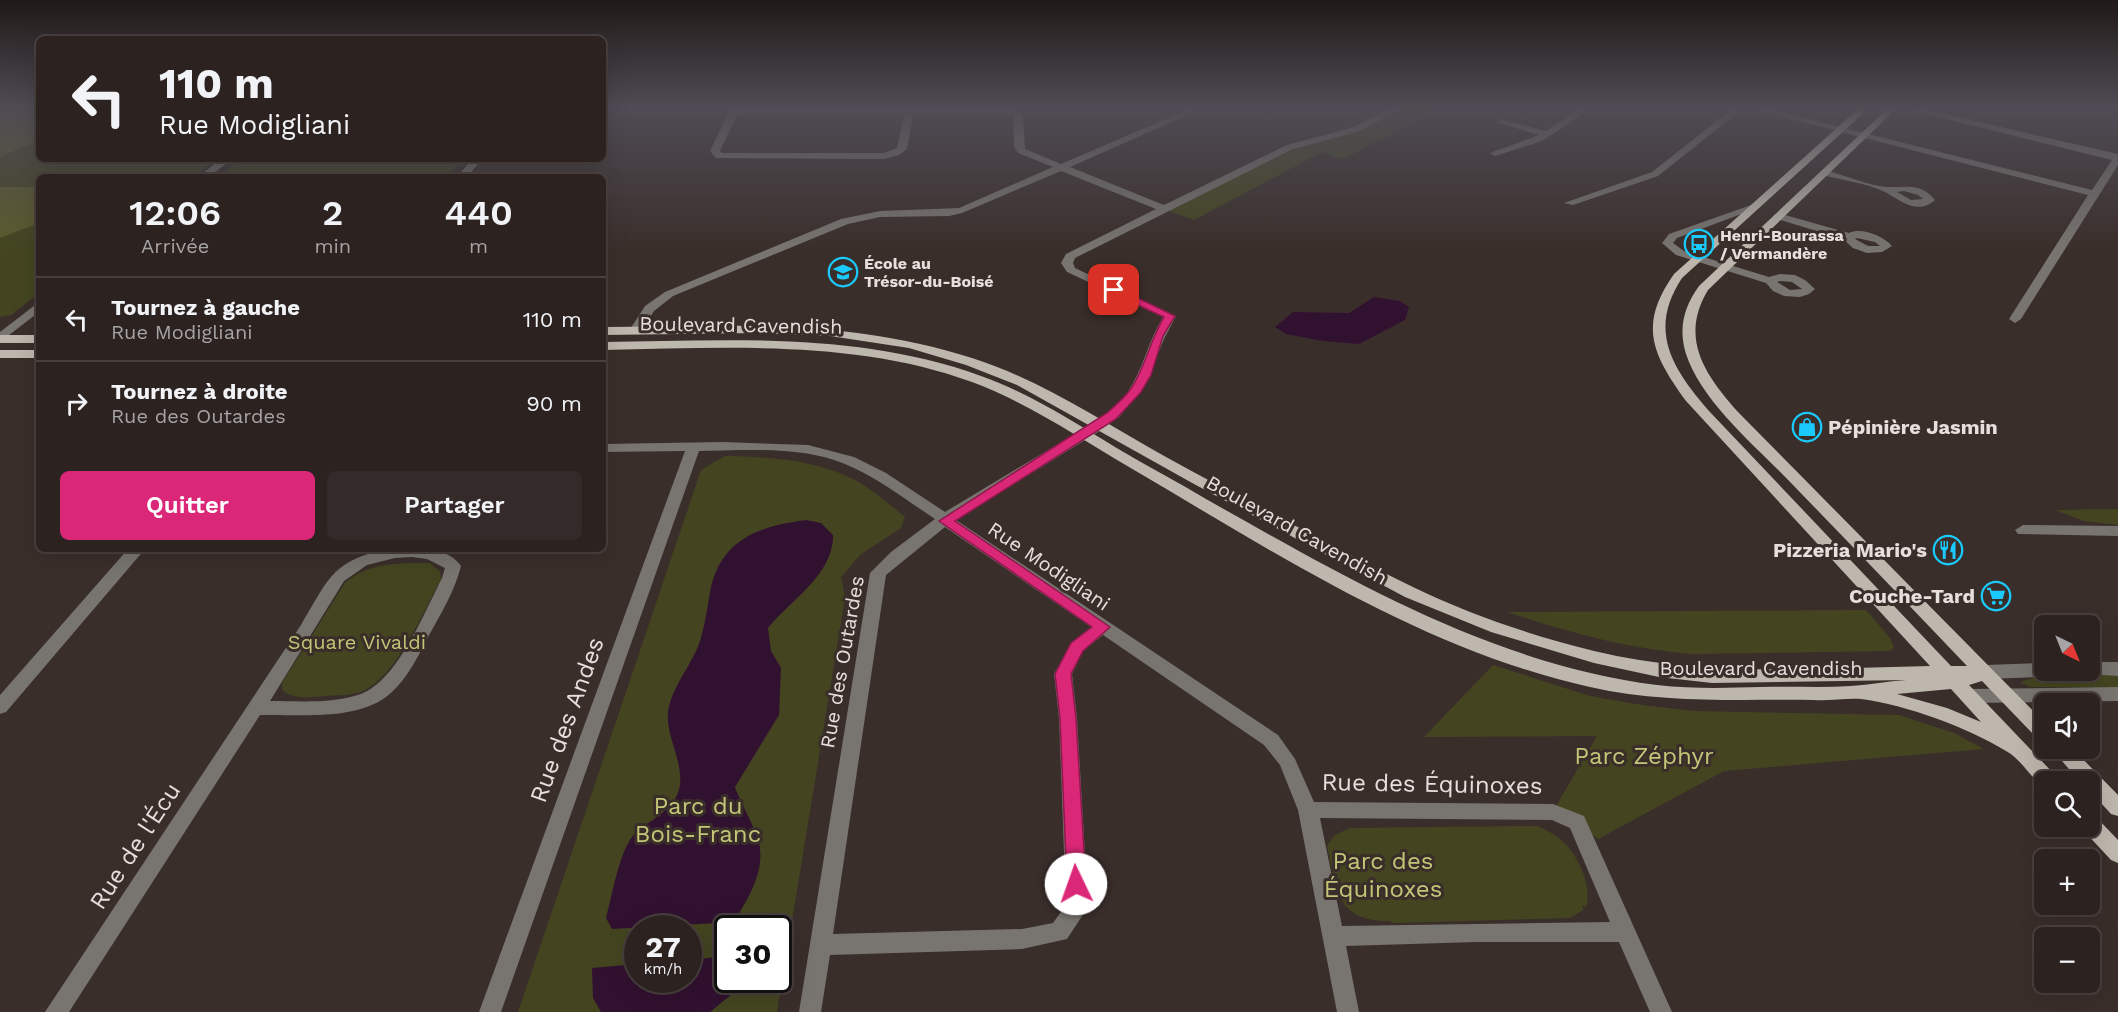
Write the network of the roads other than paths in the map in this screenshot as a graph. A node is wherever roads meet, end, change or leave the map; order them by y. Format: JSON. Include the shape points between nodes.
{"nodes":[{"id":1,"x":1034,"y":156,"type":"edge"},
{"id":2,"x":1084,"y":156,"type":"edge"},
{"id":3,"x":1271,"y":156,"type":"edge"},
{"id":4,"x":1677,"y":156,"type":"edge"},
{"id":5,"x":1811,"y":156,"type":"edge"},
{"id":6,"x":1842,"y":156,"type":"edge"},
{"id":7,"x":1944,"y":156,"type":"edge"},
{"id":8,"x":2117,"y":157,"type":"edge"},
{"id":9,"x":223,"y":162,"type":"edge"},
{"id":10,"x":474,"y":162,"type":"edge"},
{"id":11,"x":1060,"y":167,"type":"junction"},
{"id":12,"x":1825,"y":173,"type":"junction"},
{"id":13,"x":207,"y":174,"type":"edge"},
{"id":14,"x":464,"y":174,"type":"edge"},
{"id":15,"x":1892,"y":191,"type":"dead end"},
{"id":16,"x":2095,"y":194,"type":"junction"},
{"id":17,"x":1569,"y":203,"type":"dead end"},
{"id":18,"x":1755,"y":207,"type":"junction"},
{"id":19,"x":1164,"y":209,"type":"junction"},
{"id":20,"x":1778,"y":216,"type":"junction"},
{"id":21,"x":1849,"y":237,"type":"dead end"},
{"id":22,"x":1696,"y":259,"type":"junction"},
{"id":23,"x":1724,"y":267,"type":"junction"},
{"id":24,"x":1770,"y":281,"type":"dead end"},
{"id":25,"x":36,"y":309,"type":"edge"},
{"id":26,"x":2015,"y":320,"type":"dead end"},
{"id":27,"x":606,"y":331,"type":"edge"},
{"id":28,"x":635,"y":331,"type":"junction"},
{"id":29,"x":0,"y":339,"type":"edge"},
{"id":30,"x":36,"y":339,"type":"edge"},
{"id":31,"x":606,"y":346,"type":"edge"},
{"id":32,"x":0,"y":354,"type":"edge"},
{"id":33,"x":36,"y":354,"type":"edge"},
{"id":34,"x":1091,"y":430,"type":"junction"},
{"id":35,"x":694,"y":446,"type":"junction"},
{"id":36,"x":606,"y":448,"type":"edge"},
{"id":37,"x":945,"y":521,"type":"junction"},
{"id":38,"x":2023,"y":530,"type":"dead end"},
{"id":39,"x":2118,"y":531,"type":"edge"},
{"id":40,"x":134,"y":552,"type":"edge"},
{"id":41,"x":404,"y":552,"type":"edge"},
{"id":42,"x":415,"y":552,"type":"edge"},
{"id":43,"x":1102,"y":627,"type":"junction"},
{"id":44,"x":2100,"y":669,"type":"edge"},
{"id":45,"x":2118,"y":669,"type":"edge"},
{"id":46,"x":2034,"y":670,"type":"edge"},
{"id":47,"x":1986,"y":672,"type":"junction"},
{"id":48,"x":1957,"y":684,"type":"junction"},
{"id":49,"x":1856,"y":693,"type":"junction"},
{"id":50,"x":2007,"y":694,"type":"junction"},
{"id":51,"x":2118,"y":694,"type":"edge"},
{"id":52,"x":0,"y":707,"type":"edge"},
{"id":53,"x":256,"y":708,"type":"junction"},
{"id":54,"x":2034,"y":722,"type":"edge"},
{"id":55,"x":2019,"y":749,"type":"junction"},
{"id":56,"x":2071,"y":759,"type":"edge"},
{"id":57,"x":2039,"y":771,"type":"edge"},
{"id":58,"x":2118,"y":807,"type":"edge"},
{"id":59,"x":1308,"y":810,"type":"junction"},
{"id":60,"x":2100,"y":835,"type":"edge"},
{"id":61,"x":2118,"y":854,"type":"edge"},
{"id":62,"x":1627,"y":932,"type":"junction"},
{"id":63,"x":1333,"y":936,"type":"junction"},
{"id":64,"x":820,"y":945,"type":"junction"},
{"id":65,"x":56,"y":1012,"type":"edge"},
{"id":66,"x":490,"y":1012,"type":"edge"},
{"id":67,"x":810,"y":1012,"type":"edge"},
{"id":68,"x":1348,"y":1012,"type":"edge"},
{"id":69,"x":1661,"y":1012,"type":"edge"}],
"edges":[{"from":1,"to":11,"type":"street"},
{"from":2,"to":11,"type":"street"},
{"from":3,"to":19,"type":"street"},
{"from":4,"to":17,"type":"street","via":[[1654,174]]},
{"from":5,"to":18,"type":"main road"},
{"from":6,"to":12,"type":"main road"},
{"from":7,"to":16,"type":"street"},
{"from":8,"to":16,"type":"street"},
{"from":9,"to":13,"type":"street"},
{"from":10,"to":14,"type":"street"},
{"from":11,"to":19,"type":"street"},
{"from":11,"to":28,"type":"street","via":[[962,210],[880,214],[845,221],[669,294],[649,309]]},
{"from":12,"to":15,"type":"street"},
{"from":12,"to":20,"type":"main road"},
{"from":16,"to":26,"type":"street"},
{"from":18,"to":22,"type":"main road"},
{"from":18,"to":22,"type":"street","via":[[1668,240],[1676,251]]},
{"from":19,"to":34,"type":"street","name":"Rue des Outardes","via":[[1070,256],[1066,263],[1071,270],[1170,316],[1135,392],[1116,413]]},
{"from":20,"to":21,"type":"street"},
{"from":20,"to":23,"type":"main road"},
{"from":22,"to":23,"type":"street"},
{"from":22,"to":48,"type":"main road","via":[[1667,290],[1657,318],[1663,351],[1677,380],[1709,420]]},
{"from":23,"to":24,"type":"street"},
{"from":23,"to":47,"type":"main road","via":[[1699,293],[1688,323],[1690,348],[1708,386]]},
{"from":25,"to":29,"type":"street"},
{"from":27,"to":28,"type":"main road","name":"Boulevard Cavendish"},
{"from":28,"to":34,"type":"main road","name":"Boulevard Cavendish","via":[[805,330],[910,344],[1014,378]]},
{"from":29,"to":30,"type":"main road"},
{"from":31,"to":34,"type":"main road","name":"Boulevard Cavendish","via":[[800,345],[878,352],[927,363],[998,388]]},
{"from":32,"to":33,"type":"main road"},
{"from":34,"to":37,"type":"street","name":"Rue des Outardes"},
{"from":34,"to":48,"type":"main road","name":"Boulevard Cavendish","via":[[1188,476],[1411,593],[1480,623],[1557,647],[1640,667],[1692,674]]},
{"from":34,"to":49,"type":"main road","name":"Boulevard Cavendish","via":[[1384,603],[1514,658],[1588,679],[1658,692]]},
{"from":35,"to":36,"type":"street","name":"Rue Modigliani"},
{"from":35,"to":37,"type":"street","name":"Rue Modigliani","via":[[808,449],[849,460],[881,476]]},
{"from":35,"to":66,"type":"street","name":"Rue des Andes"},
{"from":37,"to":43,"type":"street","name":"Rue Modigliani"},
{"from":37,"to":64,"type":"street","name":"Rue des Outardes","via":[[878,573]]},
{"from":38,"to":39,"type":"street"},
{"from":40,"to":52,"type":"street"},
{"from":41,"to":53,"type":"street","name":"Rue de l'Écu","via":[[366,559],[337,578]]},
{"from":42,"to":53,"type":"street","name":"Rue de l'Écu","via":[[447,559],[453,566],[410,652],[387,687],[354,703]]},
{"from":43,"to":59,"type":"street","name":"Rue Modigliani","via":[[1280,748]]},
{"from":43,"to":64,"type":"street","via":[[1077,647],[1063,674],[1077,907],[1059,932],[1022,939]]},
{"from":44,"to":45,"type":"street"},
{"from":46,"to":47,"type":"street"},
{"from":47,"to":48,"type":"main road","name":"Boulevard Cavendish"},
{"from":47,"to":50,"type":"main road"},
{"from":48,"to":49,"type":"main road","name":"Boulevard Cavendish"},
{"from":48,"to":50,"type":"street"},
{"from":48,"to":55,"type":"main road"},
{"from":49,"to":55,"type":"main road","via":[[1918,704]]},
{"from":50,"to":51,"type":"street"},
{"from":50,"to":54,"type":"main road"},
{"from":53,"to":65,"type":"street","name":"Rue de l'Écu"},
{"from":55,"to":57,"type":"main road"},
{"from":56,"to":58,"type":"main road"},
{"from":59,"to":62,"type":"street","name":"Rue des Équinoxes","via":[[1553,812],[1568,817],[1576,822]]},
{"from":59,"to":63,"type":"street"},
{"from":60,"to":61,"type":"main road"},
{"from":62,"to":63,"type":"street"},
{"from":62,"to":69,"type":"street","name":"Rue des Équinoxes"},
{"from":63,"to":68,"type":"street"},
{"from":64,"to":67,"type":"street","name":"Rue des Outardes"}]}
